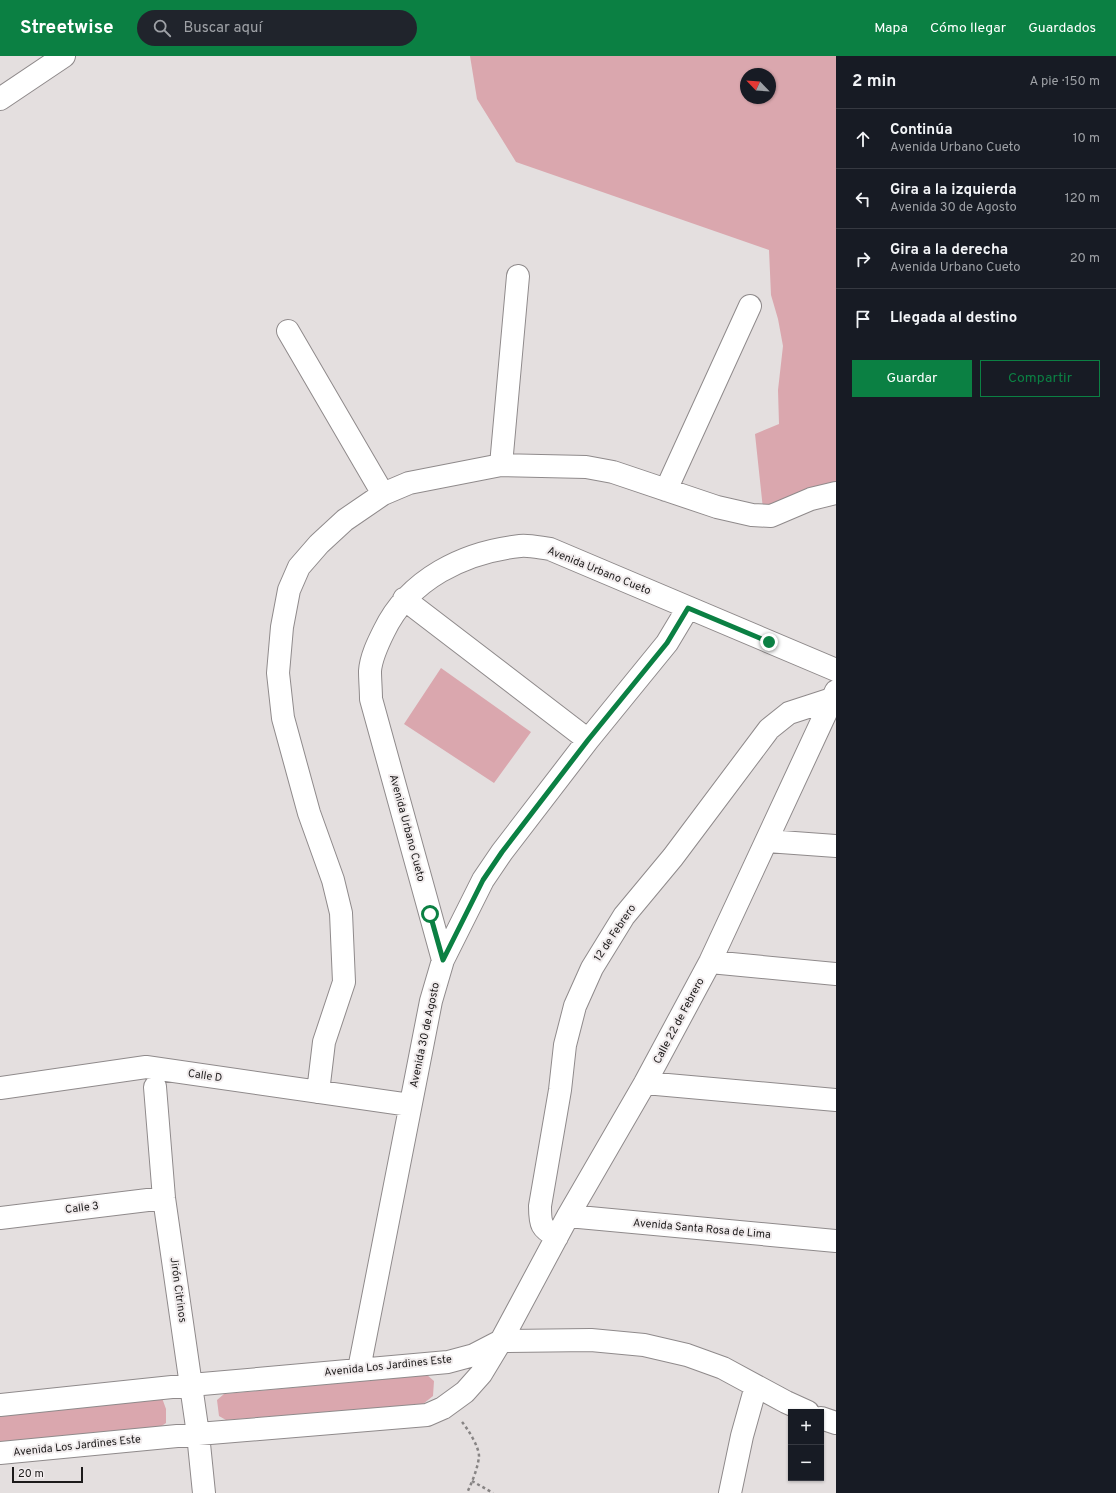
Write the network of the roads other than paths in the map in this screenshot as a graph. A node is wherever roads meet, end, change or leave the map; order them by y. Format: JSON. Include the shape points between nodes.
{"nodes":[{"id":1,"x":64,"y":56,"type":"edge"},
{"id":2,"x":0,"y":99,"type":"edge"},
{"id":3,"x":518,"y":276,"type":"dead end"},
{"id":4,"x":750,"y":306,"type":"dead end"},
{"id":5,"x":288,"y":331,"type":"dead end"},
{"id":6,"x":501,"y":465,"type":"junction"},
{"id":7,"x":666,"y":490,"type":"junction"},
{"id":8,"x":836,"y":493,"type":"edge"},
{"id":9,"x":383,"y":494,"type":"junction"},
{"id":10,"x":404,"y":599,"type":"junction"},
{"id":11,"x":688,"y":608,"type":"junction"},
{"id":12,"x":836,"y":670,"type":"edge"},
{"id":13,"x":835,"y":696,"type":"edge"},
{"id":14,"x":588,"y":740,"type":"junction"},
{"id":15,"x":766,"y":841,"type":"junction"},
{"id":16,"x":836,"y":846,"type":"edge"},
{"id":17,"x":443,"y":960,"type":"junction"},
{"id":18,"x":710,"y":962,"type":"junction"},
{"id":19,"x":836,"y":974,"type":"edge"},
{"id":20,"x":645,"y":1083,"type":"junction"},
{"id":21,"x":155,"y":1087,"type":"dead end"},
{"id":22,"x":0,"y":1088,"type":"edge"},
{"id":23,"x":318,"y":1092,"type":"junction"},
{"id":24,"x":836,"y":1100,"type":"edge"},
{"id":25,"x":410,"y":1105,"type":"junction"},
{"id":26,"x":164,"y":1198,"type":"junction"},
{"id":27,"x":568,"y":1216,"type":"junction"},
{"id":28,"x":0,"y":1218,"type":"edge"},
{"id":29,"x":557,"y":1237,"type":"junction"},
{"id":30,"x":836,"y":1241,"type":"edge"},
{"id":31,"x":501,"y":1341,"type":"junction"},
{"id":32,"x":359,"y":1369,"type":"junction"},
{"id":33,"x":191,"y":1385,"type":"junction"},
{"id":34,"x":756,"y":1386,"type":"junction"},
{"id":35,"x":0,"y":1405,"type":"edge"},
{"id":36,"x":801,"y":1409,"type":"edge"},
{"id":37,"x":824,"y":1419,"type":"edge"},
{"id":38,"x":836,"y":1423,"type":"edge"},
{"id":39,"x":198,"y":1434,"type":"junction"},
{"id":40,"x":0,"y":1453,"type":"edge"},
{"id":41,"x":204,"y":1493,"type":"edge"},
{"id":42,"x":730,"y":1493,"type":"edge"}],
"edges":[{"from":1,"to":2,"type":"street"},
{"from":3,"to":6,"type":"street"},
{"from":4,"to":7,"type":"street"},
{"from":5,"to":9,"type":"street"},
{"from":6,"to":7,"type":"street","via":[[586,467],[613,472]]},
{"from":6,"to":9,"type":"street","via":[[409,483]]},
{"from":7,"to":8,"type":"street","via":[[717,507],[752,515],[771,516]]},
{"from":9,"to":23,"type":"street","via":[[345,520],[299,567],[289,590],[282,627],[278,673],[283,718],[309,813],[333,880],[341,913],[344,982],[324,1042]]},
{"from":10,"to":11,"type":"street","name":"Avenida Urbano Cueto","via":[[429,576],[460,561],[521,546],[550,549]]},
{"from":10,"to":14,"type":"street"},
{"from":10,"to":17,"type":"street","name":"Avenida Urbano Cueto","via":[[388,621],[377,644],[370,670],[371,699]]},
{"from":11,"to":12,"type":"street","name":"Avenida Urbano Cueto"},
{"from":11,"to":14,"type":"street","name":"Avenida 30 de Agosto","via":[[667,643]]},
{"from":13,"to":15,"type":"street","name":"Calle 22 de Febrero"},
{"from":13,"to":29,"type":"street","name":"12 de Febrero","via":[[789,713],[769,729],[673,857],[624,916],[592,968],[575,1006],[565,1045],[540,1206],[540,1219],[544,1230]]},
{"from":14,"to":17,"type":"street","name":"Avenida 30 de Agosto","via":[[483,880]]},
{"from":15,"to":16,"type":"street"},
{"from":15,"to":18,"type":"street","name":"Calle 22 de Febrero"},
{"from":17,"to":25,"type":"street","name":"Avenida 30 de Agosto","via":[[431,1001]]},
{"from":18,"to":19,"type":"street"},
{"from":18,"to":20,"type":"street","name":"Calle 22 de Febrero"},
{"from":20,"to":24,"type":"street"},
{"from":20,"to":27,"type":"street","name":"Calle 22 de Febrero"},
{"from":21,"to":26,"type":"street","name":"Jirón Citrinos"},
{"from":22,"to":23,"type":"street","name":"Calle D","via":[[146,1067]]},
{"from":23,"to":25,"type":"street","name":"Calle D"},
{"from":25,"to":32,"type":"street","name":"Avenida 30 de Agosto"},
{"from":26,"to":28,"type":"street","name":"Calle 3"},
{"from":26,"to":33,"type":"street","name":"Jirón Citrinos"},
{"from":27,"to":29,"type":"street","name":"Calle 22 de Febrero"},
{"from":27,"to":30,"type":"street","name":"Avenida Santa Rosa de Lima"},
{"from":29,"to":31,"type":"street","name":"Calle 22 de Febrero"},
{"from":31,"to":32,"type":"street","name":"Avenida Los Jardines Este","via":[[474,1355],[448,1362]]},
{"from":31,"to":34,"type":"street","via":[[591,1340],[644,1345],[687,1355],[723,1368]]},
{"from":31,"to":39,"type":"street","name":"Avenida Los Jardines Este","via":[[481,1374],[465,1392],[427,1415]]},
{"from":32,"to":33,"type":"street","name":"Avenida Los Jardines Este"},
{"from":33,"to":35,"type":"street","name":"Avenida Los Jardines Este"},
{"from":33,"to":39,"type":"street","name":"Jirón Citrinos"},
{"from":34,"to":36,"type":"street"},
{"from":34,"to":42,"type":"street"},
{"from":37,"to":38,"type":"street"},
{"from":39,"to":40,"type":"street","name":"Avenida Los Jardines Este"},
{"from":39,"to":41,"type":"street","name":"Jirón Citrinos"}]}
